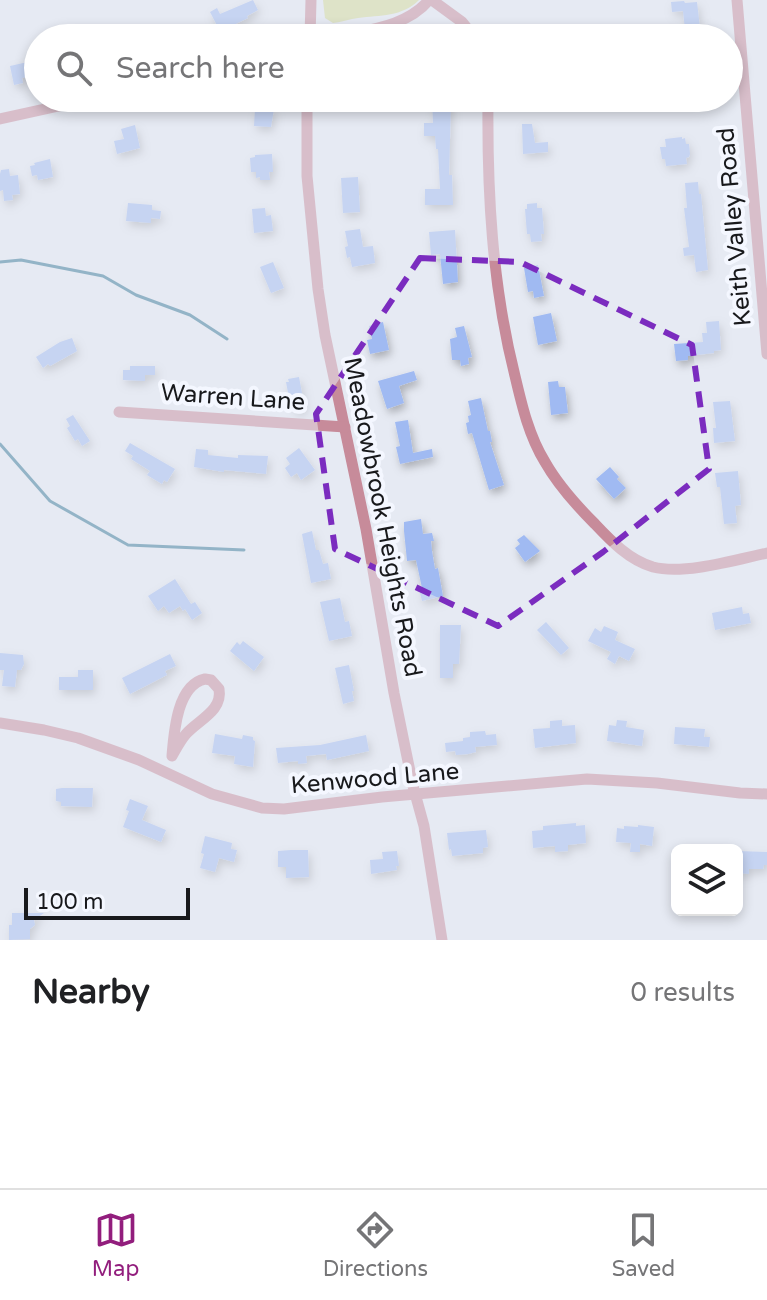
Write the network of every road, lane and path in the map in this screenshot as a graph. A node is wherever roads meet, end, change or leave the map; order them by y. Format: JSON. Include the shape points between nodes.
{"nodes":[{"id":1,"x":311,"y":0,"type":"edge"},
{"id":2,"x":430,"y":0,"type":"edge"},
{"id":3,"x":737,"y":0,"type":"edge"},
{"id":4,"x":310,"y":24,"type":"edge"},
{"id":5,"x":386,"y":24,"type":"edge"},
{"id":6,"x":464,"y":24,"type":"edge"},
{"id":7,"x":739,"y":24,"type":"edge"},
{"id":8,"x":743,"y":71,"type":"edge"},
{"id":9,"x":32,"y":112,"type":"edge"},
{"id":10,"x":307,"y":112,"type":"edge"},
{"id":11,"x":488,"y":112,"type":"edge"},
{"id":12,"x":0,"y":119,"type":"edge"},
{"id":13,"x":767,"y":354,"type":"edge"},
{"id":14,"x":119,"y":412,"type":"dead end"},
{"id":15,"x":345,"y":427,"type":"junction"},
{"id":16,"x":767,"y":553,"type":"edge"},
{"id":17,"x":0,"y":723,"type":"edge"},
{"id":18,"x":172,"y":756,"type":"junction"},
{"id":19,"x":167,"y":773,"type":"junction"},
{"id":20,"x":767,"y":794,"type":"edge"},
{"id":21,"x":416,"y":795,"type":"junction"},
{"id":22,"x":442,"y":940,"type":"edge"}],
"edges":[{"from":1,"to":4,"type":"street"},
{"from":2,"to":5,"type":"street","via":[[413,15]]},
{"from":2,"to":6,"type":"street"},
{"from":3,"to":7,"type":"street","name":"Keith Valley Road"},
{"from":8,"to":13,"type":"street","name":"Keith Valley Road"},
{"from":9,"to":12,"type":"street"},
{"from":10,"to":15,"type":"street","name":"Meadowbrook Heights Road","via":[[318,289]]},
{"from":11,"to":16,"type":"street","via":[[489,202],[500,304],[524,412],[544,462],[582,511],[637,561],[677,569]]},
{"from":14,"to":15,"type":"street","name":"Warren Lane"},
{"from":15,"to":21,"type":"street","name":"Meadowbrook Heights Road"},
{"from":17,"to":19,"type":"street","name":"Kenwood Lane","via":[[78,738]]},
{"from":18,"to":18,"type":"street","via":[[184,736],[219,702],[219,689],[211,680],[199,680],[186,690]]},
{"from":18,"to":19,"type":"street"},
{"from":19,"to":21,"type":"street","name":"Kenwood Lane","via":[[212,794],[262,808]]},
{"from":20,"to":21,"type":"street","name":"Kenwood Lane","via":[[587,779]]},
{"from":21,"to":22,"type":"street","name":"Meadowbrook Heights Road"}]}
